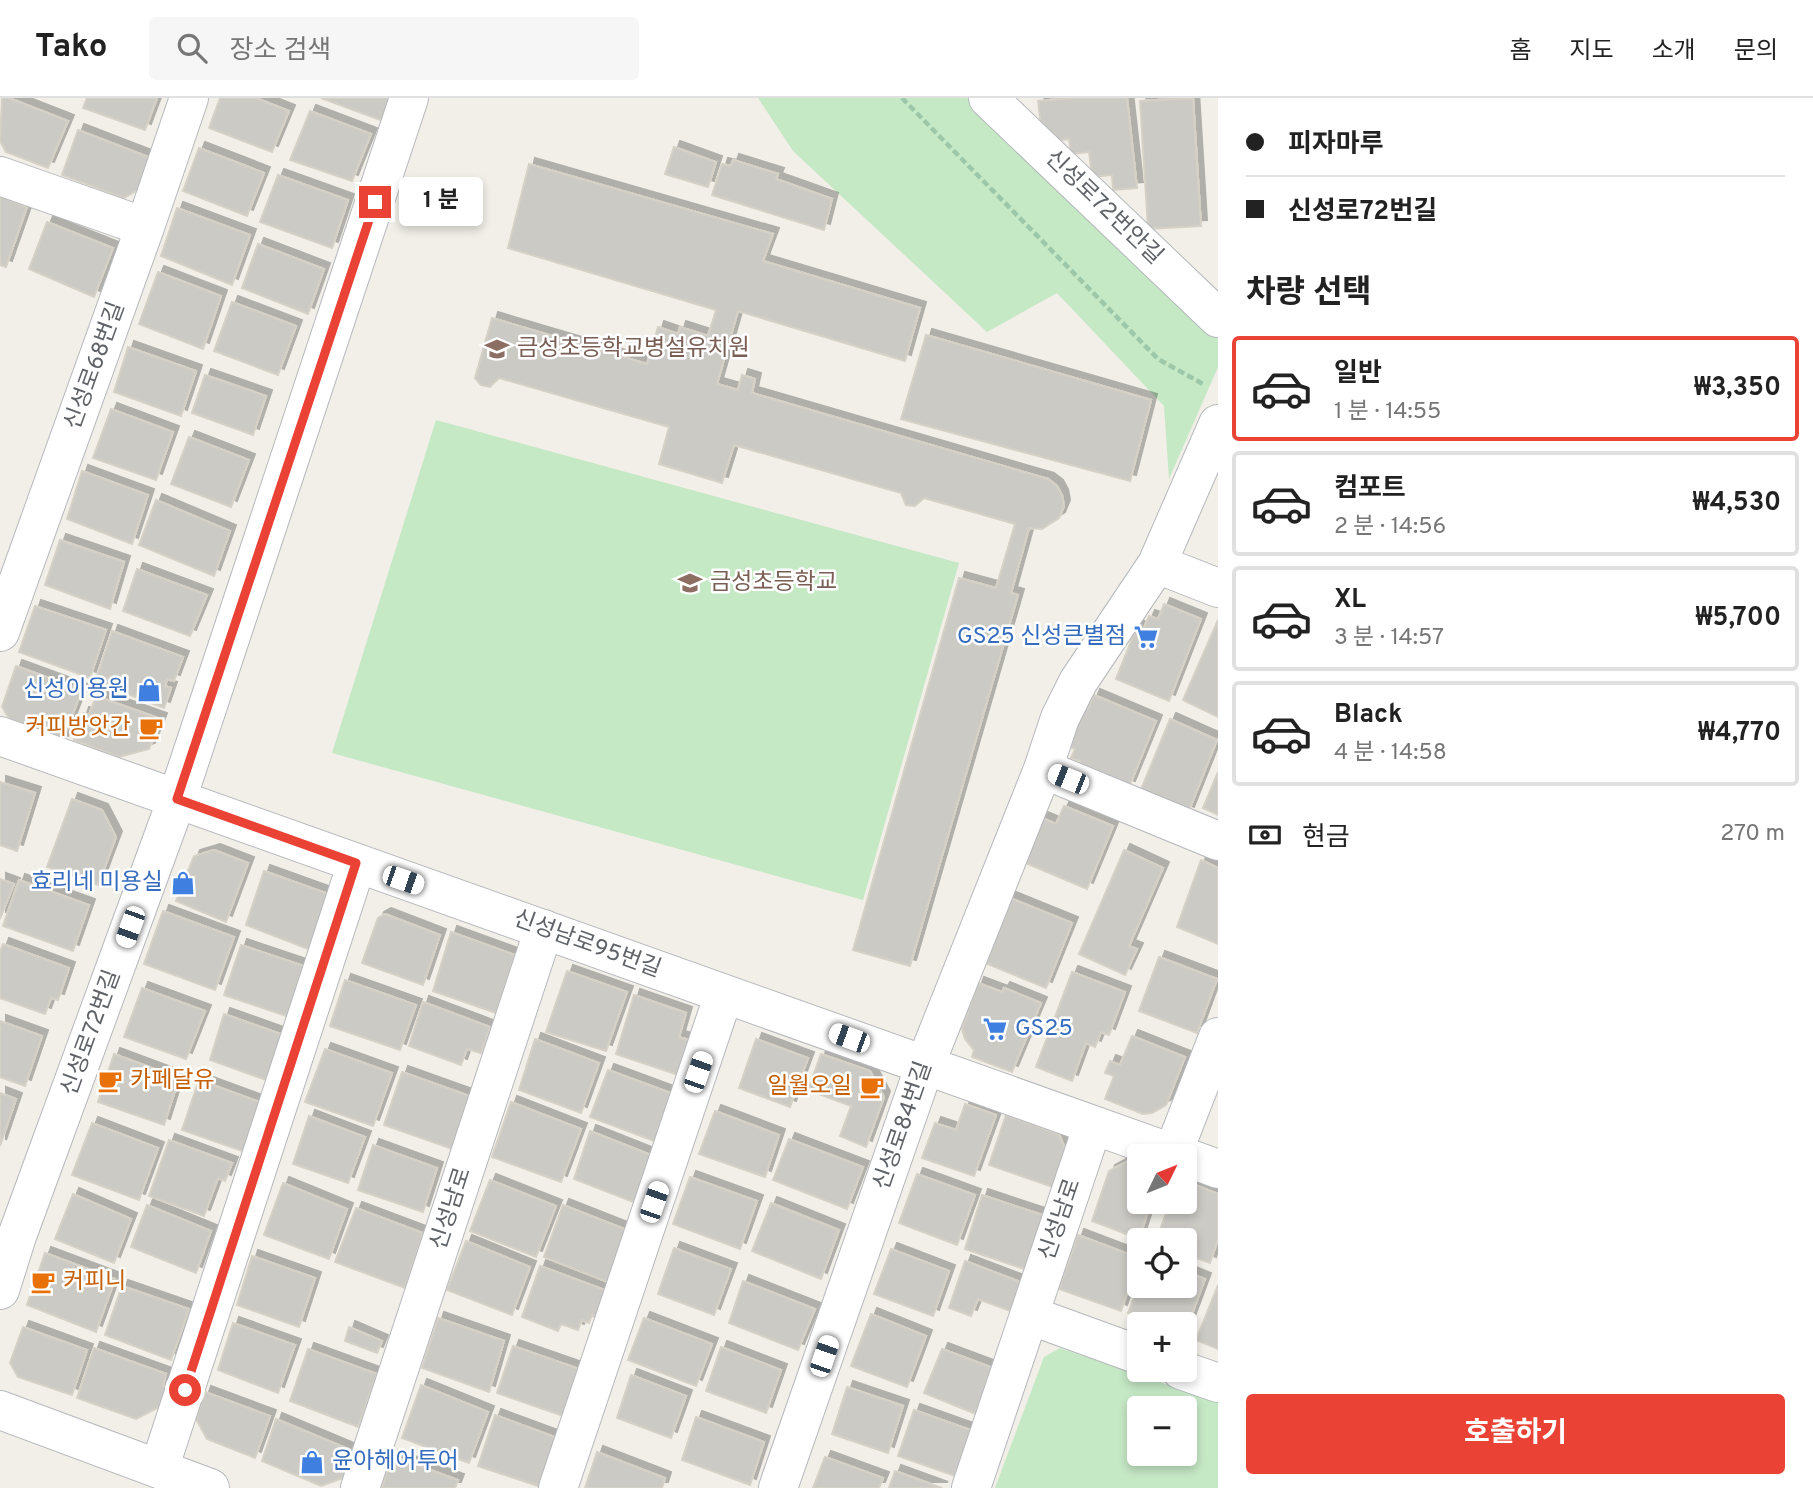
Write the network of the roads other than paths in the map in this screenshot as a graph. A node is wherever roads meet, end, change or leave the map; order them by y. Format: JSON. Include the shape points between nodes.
{"nodes":[{"id":1,"x":189,"y":98,"type":"edge"},
{"id":2,"x":409,"y":98,"type":"edge"},
{"id":3,"x":988,"y":98,"type":"edge"},
{"id":4,"x":0,"y":176,"type":"edge"},
{"id":5,"x":145,"y":227,"type":"junction"},
{"id":6,"x":1218,"y":318,"type":"edge"},
{"id":7,"x":1218,"y":424,"type":"edge"},
{"id":8,"x":1157,"y":564,"type":"junction"},
{"id":9,"x":1218,"y":588,"type":"edge"},
{"id":10,"x":0,"y":632,"type":"edge"},
{"id":11,"x":0,"y":736,"type":"edge"},
{"id":12,"x":1043,"y":769,"type":"junction"},
{"id":13,"x":177,"y":799,"type":"junction"},
{"id":14,"x":1218,"y":841,"type":"edge"},
{"id":15,"x":356,"y":863,"type":"junction"},
{"id":16,"x":544,"y":929,"type":"junction"},
{"id":17,"x":724,"y":993,"type":"junction"},
{"id":18,"x":1218,"y":1037,"type":"edge"},
{"id":19,"x":925,"y":1065,"type":"junction"},
{"id":20,"x":1093,"y":1125,"type":"junction"},
{"id":21,"x":1146,"y":1144,"type":"edge"},
{"id":22,"x":1184,"y":1144,"type":"edge"},
{"id":23,"x":1197,"y":1162,"type":"edge"},
{"id":24,"x":1218,"y":1169,"type":"edge"},
{"id":25,"x":0,"y":1290,"type":"edge"},
{"id":26,"x":1029,"y":1315,"type":"junction"},
{"id":27,"x":1127,"y":1351,"type":"edge"},
{"id":28,"x":1197,"y":1376,"type":"edge"},
{"id":29,"x":1218,"y":1384,"type":"edge"},
{"id":30,"x":0,"y":1409,"type":"edge"},
{"id":31,"x":159,"y":1469,"type":"junction"},
{"id":32,"x":210,"y":1488,"type":"edge"},
{"id":33,"x":360,"y":1488,"type":"edge"},
{"id":34,"x":558,"y":1488,"type":"edge"},
{"id":35,"x":778,"y":1488,"type":"edge"},
{"id":36,"x":971,"y":1488,"type":"edge"}],
"edges":[{"from":1,"to":5,"type":"street","name":"신성로68번길"},
{"from":2,"to":13,"type":"street","name":"신성로72번길"},
{"from":3,"to":6,"type":"street","name":"신성로72번안길"},
{"from":4,"to":5,"type":"street"},
{"from":5,"to":10,"type":"street","name":"신성로68번길"},
{"from":7,"to":8,"type":"street","name":"신성로84번길"},
{"from":8,"to":9,"type":"street"},
{"from":8,"to":12,"type":"street","name":"신성로84번길","via":[[1078,682]]},
{"from":11,"to":13,"type":"street","name":"신성남로95번길"},
{"from":12,"to":14,"type":"street"},
{"from":12,"to":19,"type":"street","name":"신성로84번길"},
{"from":13,"to":15,"type":"street","name":"신성남로95번길"},
{"from":13,"to":25,"type":"street","name":"신성로72번길"},
{"from":15,"to":16,"type":"street","name":"신성남로95번길"},
{"from":15,"to":31,"type":"street"},
{"from":16,"to":17,"type":"street","name":"신성남로95번길"},
{"from":16,"to":33,"type":"street","name":"신성남로"},
{"from":17,"to":19,"type":"street","name":"신성남로95번길"},
{"from":17,"to":34,"type":"street"},
{"from":18,"to":22,"type":"street"},
{"from":19,"to":20,"type":"street","name":"신성남로95번길"},
{"from":19,"to":35,"type":"street","name":"신성로84번길"},
{"from":20,"to":21,"type":"street","name":"신성남로95번길"},
{"from":20,"to":26,"type":"street","name":"신성남로"},
{"from":23,"to":24,"type":"street","name":"신성남로95번길"},
{"from":26,"to":27,"type":"street"},
{"from":26,"to":36,"type":"street","name":"신성남로"},
{"from":28,"to":29,"type":"street"},
{"from":30,"to":31,"type":"street"},
{"from":31,"to":32,"type":"street"}]}
